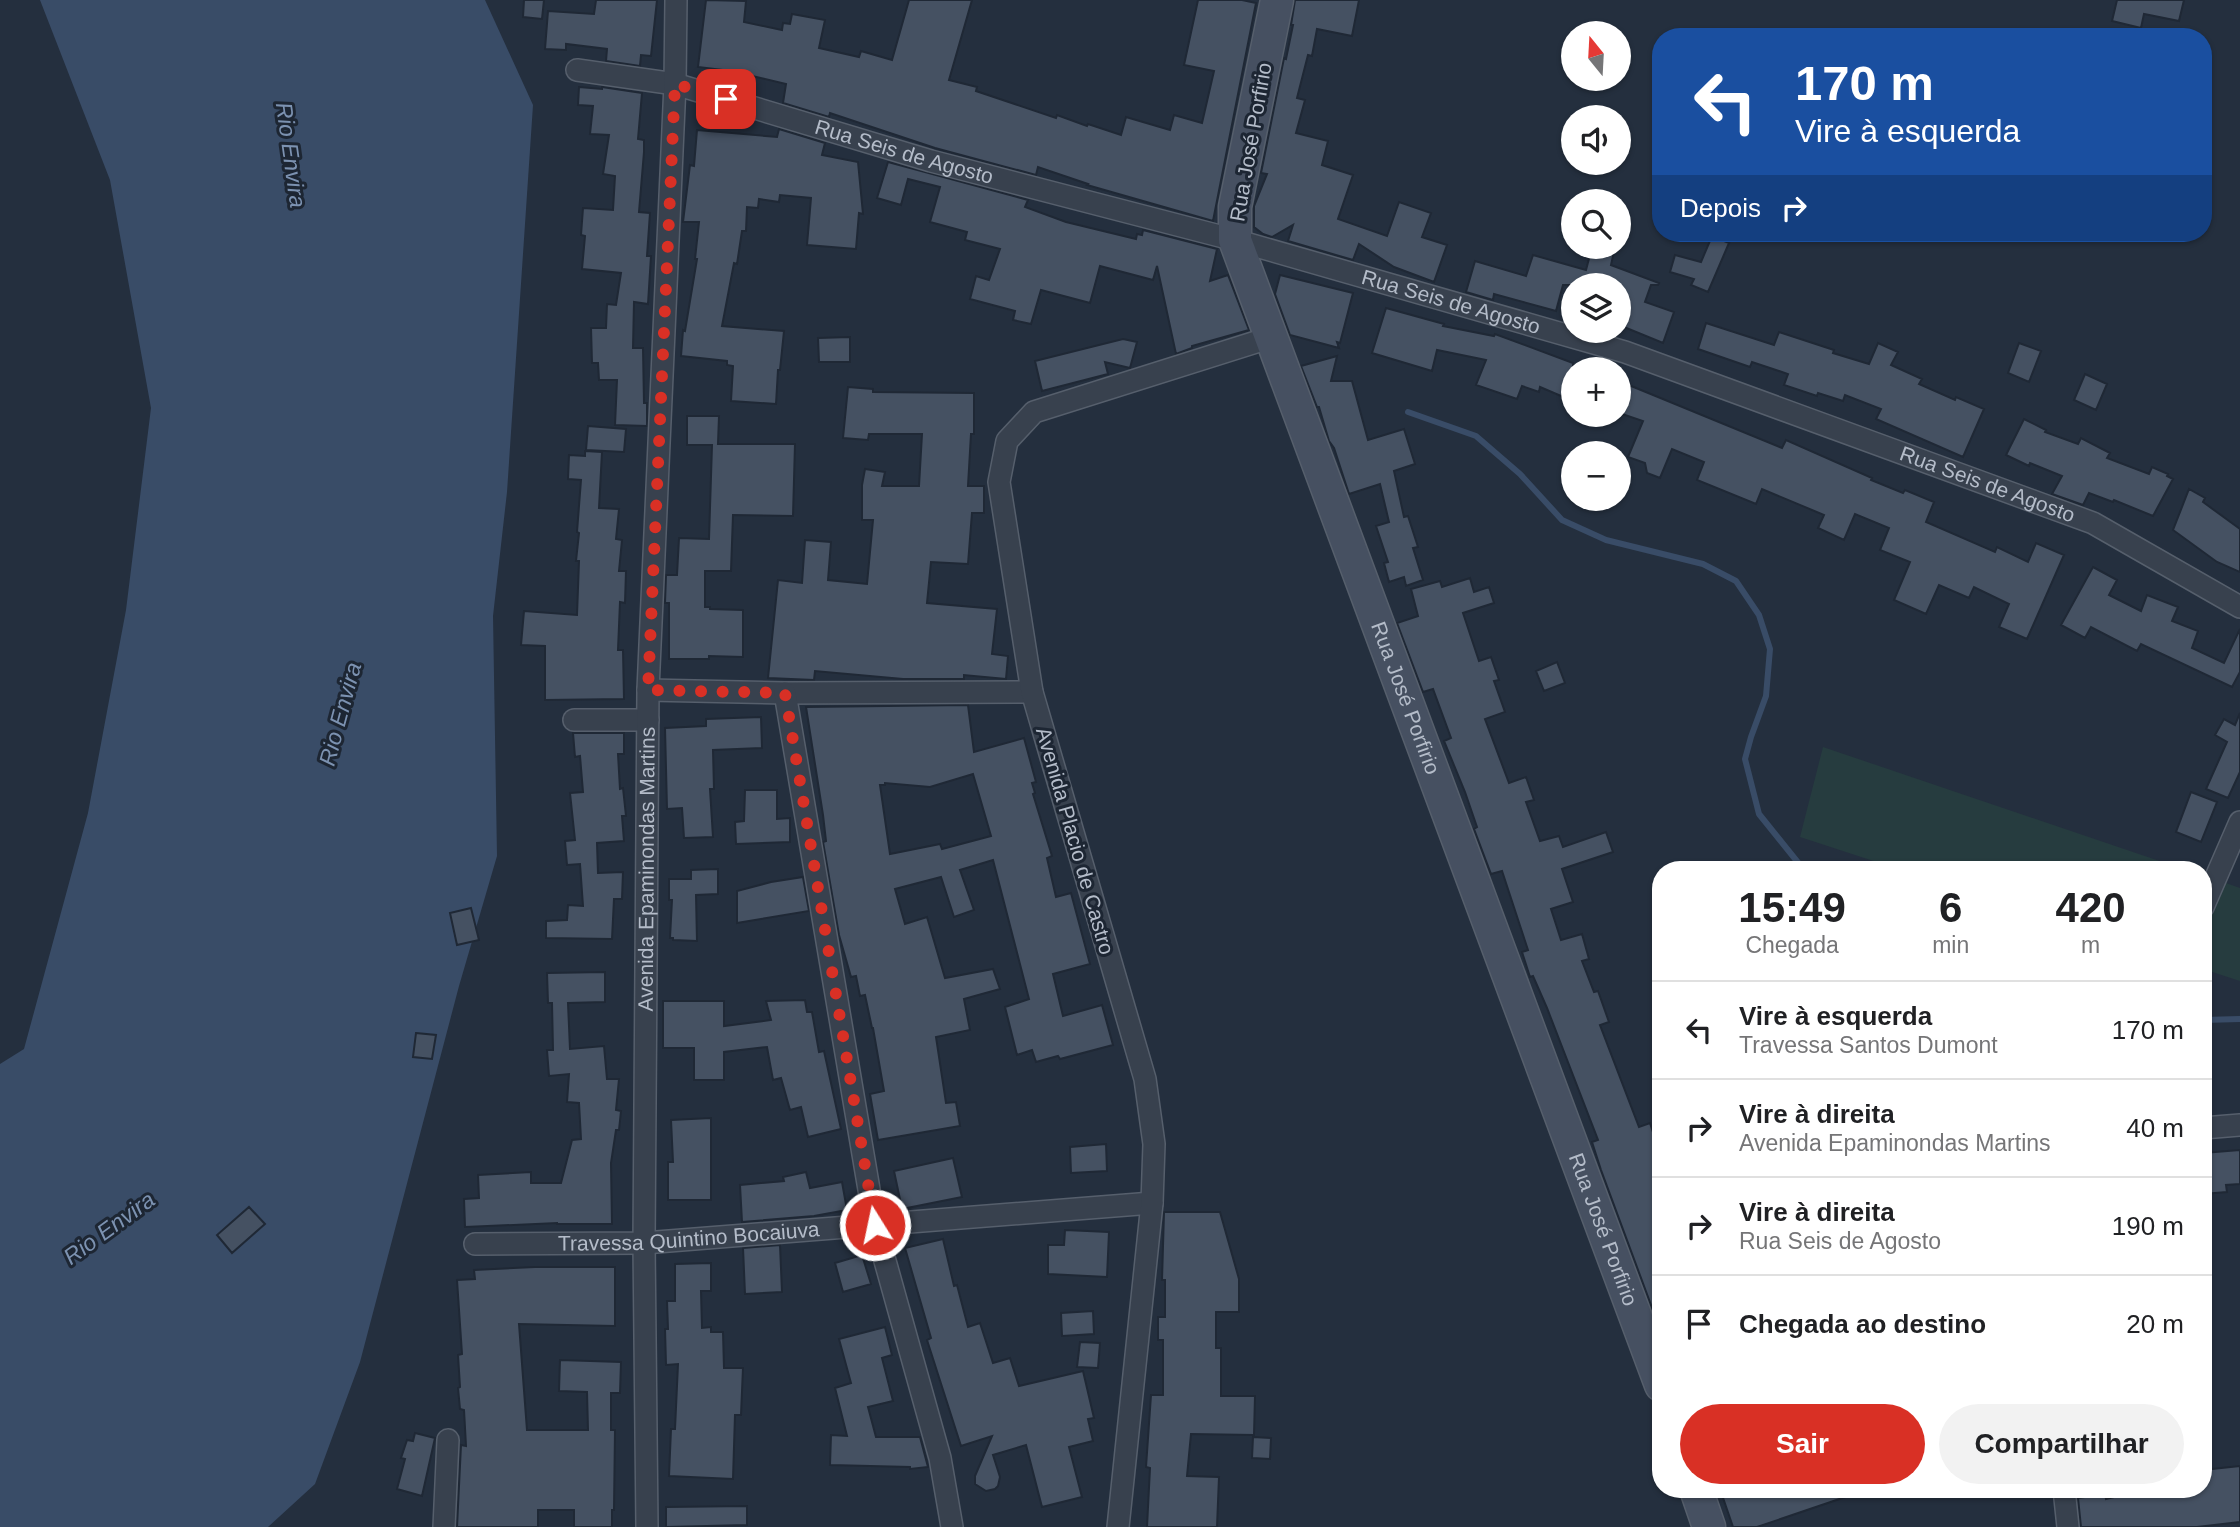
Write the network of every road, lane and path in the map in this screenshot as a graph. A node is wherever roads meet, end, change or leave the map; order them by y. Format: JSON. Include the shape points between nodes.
{"nodes":[{"id":1,"x":676,"y":0,"type":"edge"},
{"id":2,"x":1277,"y":0,"type":"edge"},
{"id":3,"x":577,"y":70,"type":"dead end"},
{"id":4,"x":675,"y":84,"type":"junction"},
{"id":5,"x":1235,"y":240,"type":"junction"},
{"id":6,"x":1272,"y":337,"type":"junction"},
{"id":7,"x":2240,"y":607,"type":"edge"},
{"id":8,"x":648,"y":690,"type":"junction"},
{"id":9,"x":1032,"y":692,"type":"junction"},
{"id":10,"x":785,"y":693,"type":"junction"},
{"id":11,"x":574,"y":720,"type":"dead end"},
{"id":12,"x":648,"y":720,"type":"junction"},
{"id":13,"x":2240,"y":822,"type":"edge"},
{"id":14,"x":2212,"y":886,"type":"edge"},
{"id":15,"x":2240,"y":1125,"type":"edge"},
{"id":16,"x":2212,"y":1127,"type":"edge"},
{"id":17,"x":1152,"y":1203,"type":"junction"},
{"id":18,"x":875,"y":1225,"type":"junction"},
{"id":19,"x":644,"y":1243,"type":"junction"},
{"id":20,"x":475,"y":1244,"type":"dead end"},
{"id":21,"x":1652,"y":1353,"type":"edge"},
{"id":22,"x":448,"y":1440,"type":"dead end"},
{"id":23,"x":1699,"y":1498,"type":"edge"},
{"id":24,"x":2065,"y":1498,"type":"edge"},
{"id":25,"x":444,"y":1527,"type":"edge"},
{"id":26,"x":647,"y":1527,"type":"edge"},
{"id":27,"x":951,"y":1527,"type":"edge"},
{"id":28,"x":1118,"y":1527,"type":"edge"},
{"id":29,"x":1709,"y":1527,"type":"edge"},
{"id":30,"x":2068,"y":1527,"type":"edge"}],
"edges":[{"from":1,"to":4,"type":"street","name":"Avenida Epaminondas Martins"},
{"from":2,"to":5,"type":"street","name":"Rua José Porfirio","via":[[1236,207]]},
{"from":3,"to":4,"type":"street","name":"Rua Seis de Agosto"},
{"from":4,"to":5,"type":"street","name":"Rua Seis de Agosto","via":[[931,161]]},
{"from":4,"to":8,"type":"street","name":"Avenida Epaminondas Martins"},
{"from":5,"to":6,"type":"street","name":"Rua José Porfirio"},
{"from":5,"to":7,"type":"street","name":"Rua Seis de Agosto","via":[[1625,352],[2093,523]]},
{"from":6,"to":9,"type":"street","name":"Avenida Placio de Castro","via":[[1034,411],[1007,441],[999,482]]},
{"from":6,"to":21,"type":"street","name":"Rua José Porfirio"},
{"from":8,"to":10,"type":"street"},
{"from":8,"to":12,"type":"street","name":"Avenida Epaminondas Martins"},
{"from":9,"to":10,"type":"street"},
{"from":9,"to":17,"type":"street","name":"Avenida Placio de Castro","via":[[1144,1079],[1154,1144]]},
{"from":10,"to":18,"type":"street"},
{"from":11,"to":12,"type":"street"},
{"from":12,"to":19,"type":"street","name":"Avenida Epaminondas Martins"},
{"from":13,"to":14,"type":"street"},
{"from":15,"to":16,"type":"street"},
{"from":17,"to":18,"type":"street","name":"Travessa Quintino Bocaiuva"},
{"from":17,"to":28,"type":"street","name":"Avenida Placio de Castro"},
{"from":18,"to":19,"type":"street","name":"Travessa Quintino Bocaiuva"},
{"from":18,"to":27,"type":"street","via":[[940,1458]]},
{"from":19,"to":20,"type":"street","name":"Travessa Quintino Bocaiuva"},
{"from":19,"to":26,"type":"street","name":"Avenida Epaminondas Martins"},
{"from":22,"to":25,"type":"street"},
{"from":23,"to":29,"type":"street"},
{"from":24,"to":30,"type":"street"}]}
